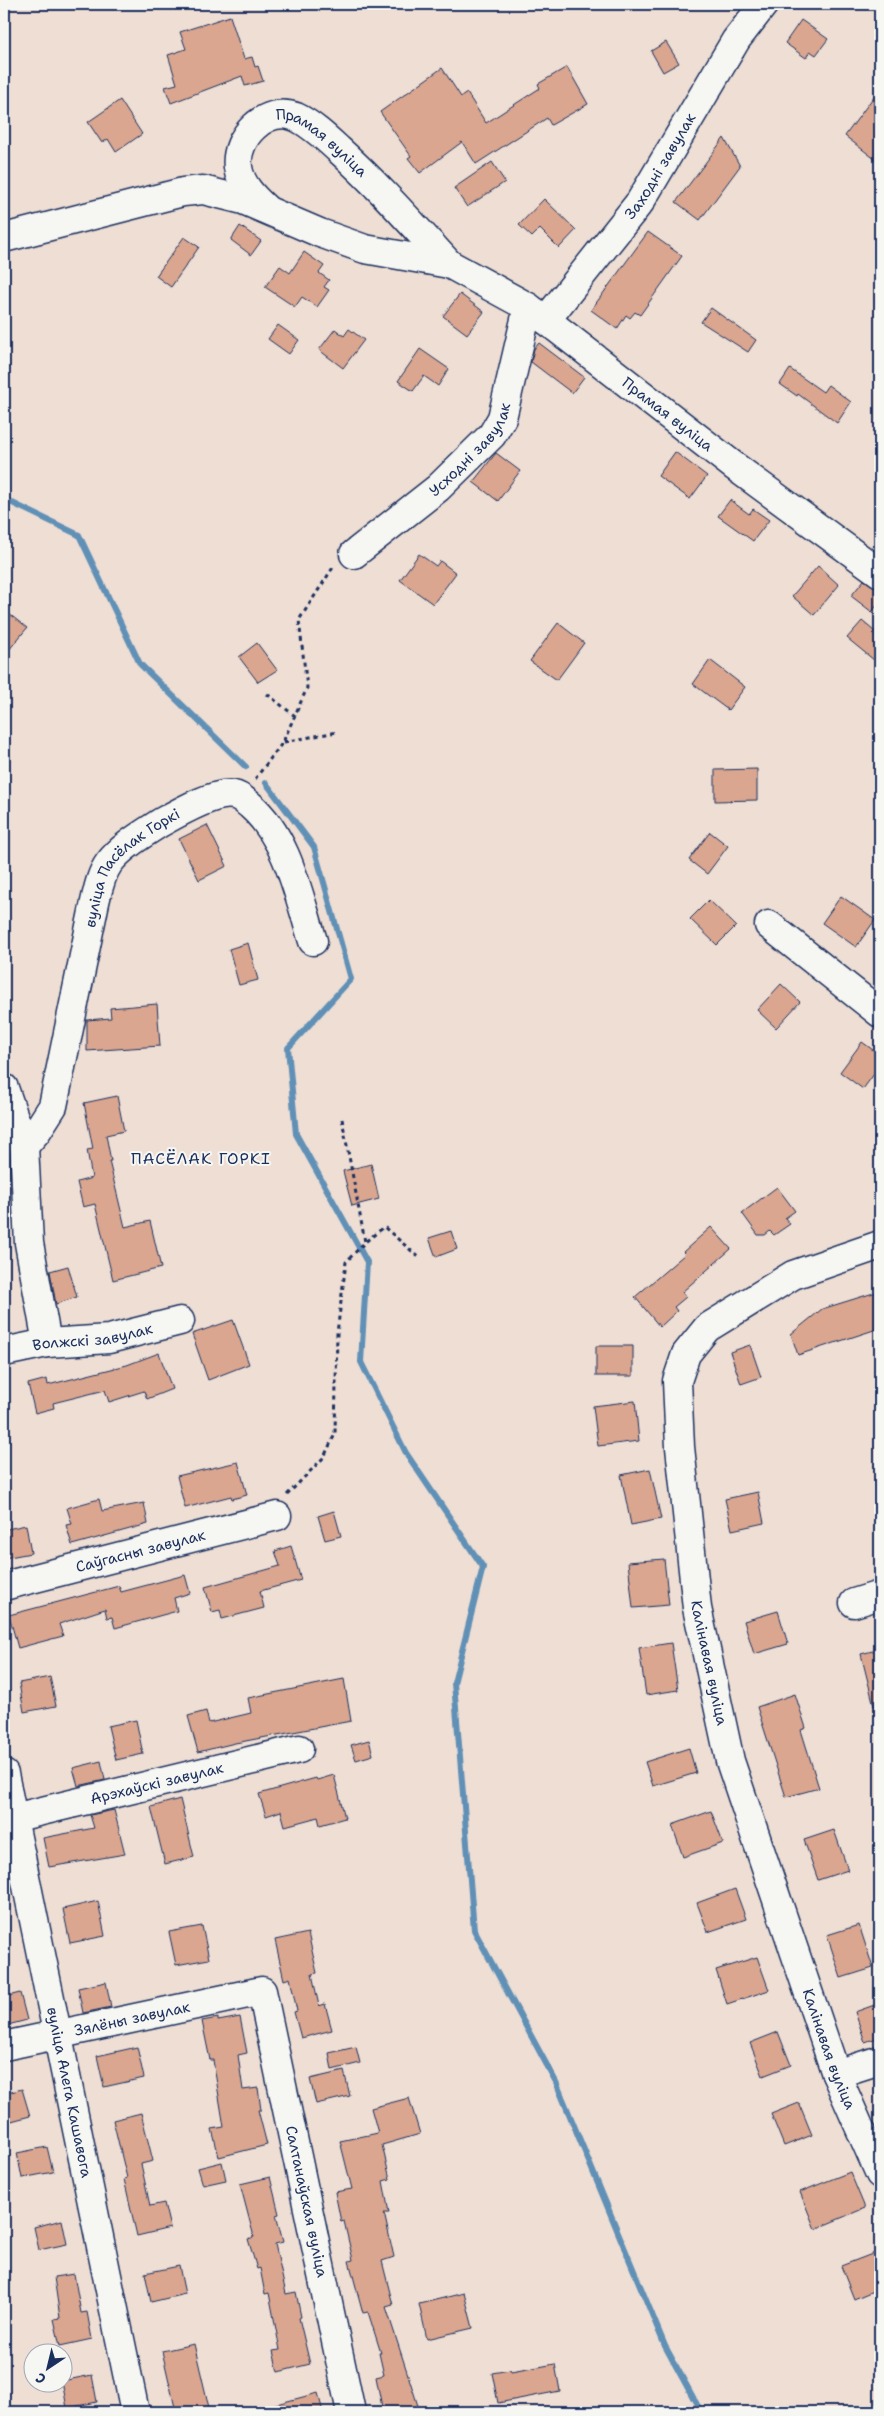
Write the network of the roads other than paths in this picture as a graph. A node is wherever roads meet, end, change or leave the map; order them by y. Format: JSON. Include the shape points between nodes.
{"nodes":[{"id":1,"x":764,"y":4,"type":"edge"},
{"id":2,"x":267,"y":210,"type":"junction"},
{"id":3,"x":4,"y":238,"type":"edge"},
{"id":4,"x":449,"y":264,"type":"junction"},
{"id":5,"x":537,"y":313,"type":"junction"},
{"id":6,"x":354,"y":554,"type":"road end"},
{"id":7,"x":880,"y":573,"type":"edge"},
{"id":8,"x":769,"y":925,"type":"dead end"},
{"id":9,"x":314,"y":941,"type":"dead end"},
{"id":10,"x":880,"y":1012,"type":"edge"},
{"id":11,"x":4,"y":1088,"type":"edge"},
{"id":12,"x":24,"y":1146,"type":"junction"},
{"id":13,"x":880,"y":1245,"type":"edge"},
{"id":14,"x":180,"y":1321,"type":"dead end"},
{"id":15,"x":47,"y":1343,"type":"junction"},
{"id":16,"x":4,"y":1352,"type":"edge"},
{"id":17,"x":277,"y":1516,"type":"road end"},
{"id":18,"x":4,"y":1586,"type":"edge"},
{"id":19,"x":880,"y":1595,"type":"edge"},
{"id":20,"x":854,"y":1603,"type":"dead end"},
{"id":21,"x":299,"y":1749,"type":"dead end"},
{"id":22,"x":4,"y":1774,"type":"edge"},
{"id":23,"x":13,"y":1818,"type":"junction"},
{"id":24,"x":262,"y":1991,"type":"joint"},
{"id":25,"x":58,"y":2034,"type":"junction"},
{"id":26,"x":4,"y":2046,"type":"edge"},
{"id":27,"x":880,"y":2060,"type":"edge"},
{"id":28,"x":836,"y":2074,"type":"junction"},
{"id":29,"x":880,"y":2174,"type":"edge"},
{"id":30,"x":135,"y":2412,"type":"edge"},
{"id":31,"x":351,"y":2412,"type":"edge"}],
"edges":[{"from":1,"to":5,"type":"street","name":"Заходні завулак","via":[[721,66],[640,202]]},
{"from":2,"to":3,"type":"street","name":"Прамая вуліца","via":[[228,196],[194,190]]},
{"from":2,"to":4,"type":"street","name":"Прамая вуліца","via":[[320,234],[365,249]]},
{"from":2,"to":4,"type":"street","name":"Прамая вуліца","via":[[249,192],[238,169],[240,145],[260,122],[280,114],[289,115],[312,127],[348,158],[395,203]]},
{"from":4,"to":5,"type":"street","name":"Прамая вуліца"},
{"from":5,"to":6,"type":"street","name":"Усходні завулак","via":[[502,418],[492,435],[438,488]]},
{"from":5,"to":7,"type":"street","name":"Прамая вуліца","via":[[734,466]]},
{"from":8,"to":10,"type":"street"},
{"from":9,"to":12,"type":"street","name":"вуліца Пасёлак Горкі","via":[[288,862],[274,834],[241,797],[218,796],[175,815],[125,848],[109,863],[95,902],[53,1106]]},
{"from":11,"to":12,"type":"street"},
{"from":12,"to":15,"type":"street","via":[[29,1243]]},
{"from":13,"to":28,"type":"street","name":"Калінавая вуліца","via":[[794,1275],[707,1328],[686,1354],[677,1381],[680,1447],[697,1608],[730,1761]]},
{"from":14,"to":15,"type":"street","name":"Волжскі завулак","via":[[109,1339]]},
{"from":15,"to":16,"type":"street","name":"Волжскі завулак"},
{"from":17,"to":18,"type":"street","name":"Саўгасны завулак"},
{"from":19,"to":20,"type":"street"},
{"from":21,"to":23,"type":"street","name":"Арэхаўскі завулак"},
{"from":22,"to":23,"type":"street","name":"вуліца Алега Кашавога"},
{"from":23,"to":25,"type":"street","name":"вуліца Алега Кашавога"},
{"from":24,"to":25,"type":"street","name":"Зялёны завулак"},
{"from":24,"to":31,"type":"street","name":"Салтанаўская вуліца"},
{"from":25,"to":26,"type":"street","name":"Зялёны завулак"},
{"from":25,"to":30,"type":"street","name":"вуліца Алега Кашавога"},
{"from":27,"to":28,"type":"street"},
{"from":28,"to":29,"type":"street","name":"Калінавая вуліца"}]}
